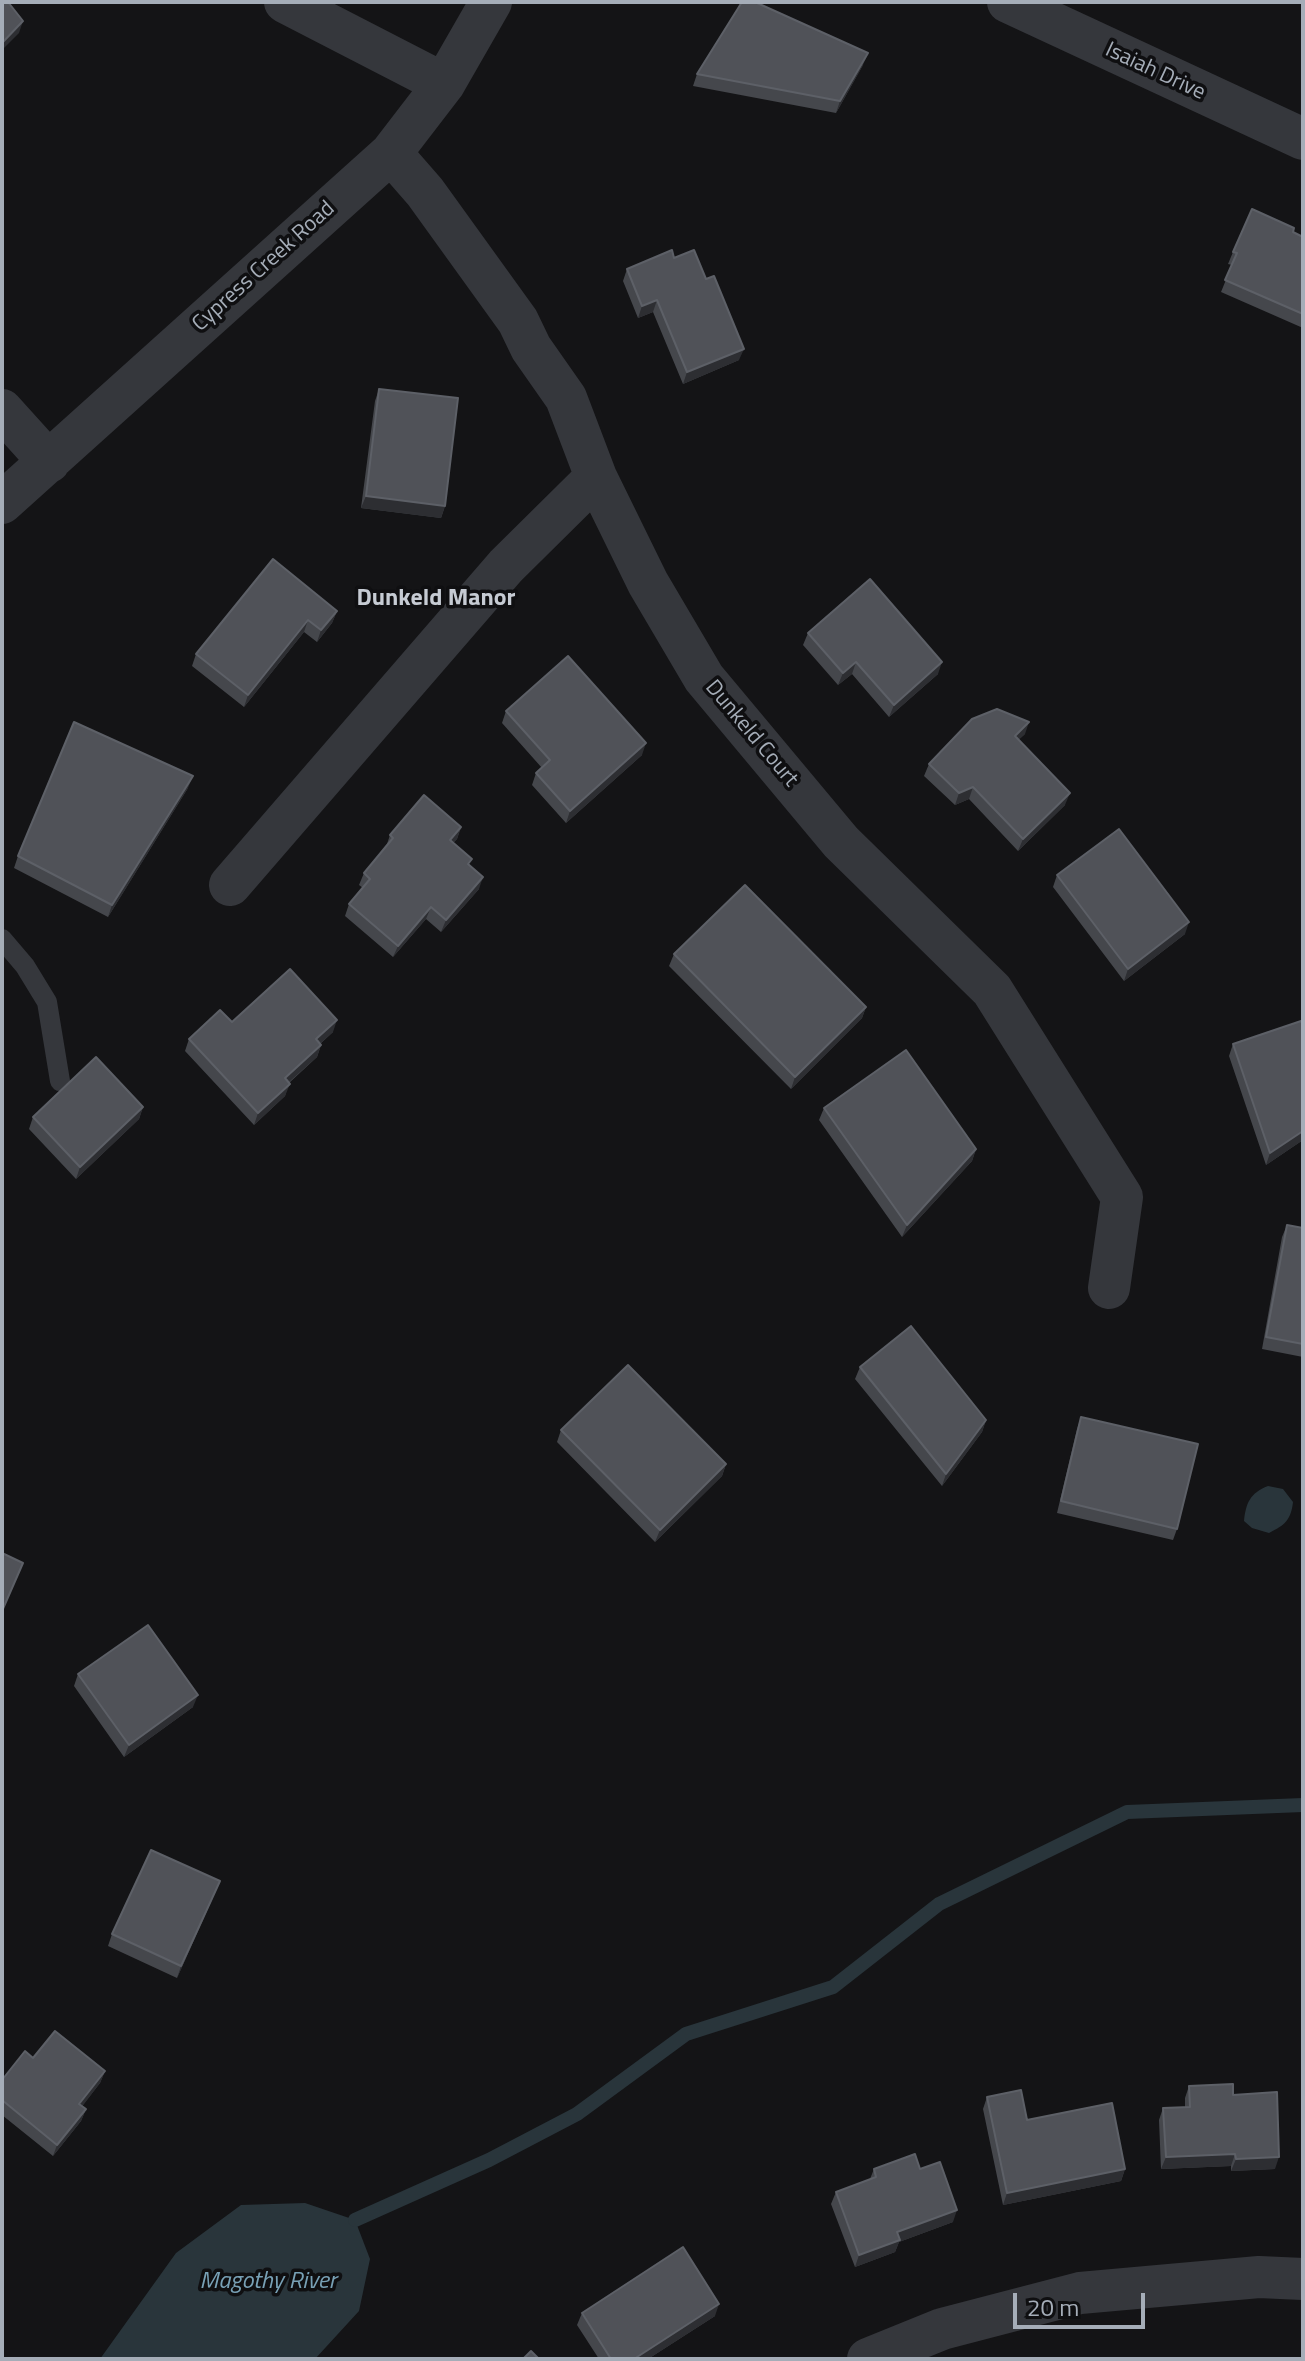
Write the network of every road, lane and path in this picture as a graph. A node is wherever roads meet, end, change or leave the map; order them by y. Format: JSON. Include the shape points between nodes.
{"nodes":[{"id":1,"x":285,"y":2,"type":"edge"},
{"id":2,"x":491,"y":2,"type":"edge"},
{"id":3,"x":1008,"y":2,"type":"edge"},
{"id":4,"x":444,"y":84,"type":"junction"},
{"id":5,"x":1303,"y":139,"type":"edge"},
{"id":6,"x":391,"y":153,"type":"junction"},
{"id":7,"x":2,"y":410,"type":"edge"},
{"id":8,"x":49,"y":462,"type":"junction"},
{"id":9,"x":596,"y":477,"type":"junction"},
{"id":10,"x":2,"y":503,"type":"edge"},
{"id":11,"x":230,"y":885,"type":"dead end"},
{"id":12,"x":2,"y":939,"type":"edge"},
{"id":13,"x":60,"y":1081,"type":"dead end"},
{"id":14,"x":1109,"y":1288,"type":"dead end"},
{"id":15,"x":1303,"y":2279,"type":"edge"},
{"id":16,"x":868,"y":2359,"type":"edge"}],
"edges":[{"from":1,"to":4,"type":"street"},
{"from":2,"to":4,"type":"street","name":"Cypress Creek Road"},
{"from":3,"to":5,"type":"street","name":"Isaiah Drive"},
{"from":4,"to":6,"type":"street","name":"Cypress Creek Road"},
{"from":6,"to":8,"type":"street","name":"Cypress Creek Road"},
{"from":6,"to":9,"type":"street","name":"Dunkeld Court","via":[[518,321],[566,398]]},
{"from":7,"to":8,"type":"street"},
{"from":8,"to":10,"type":"street","name":"Cypress Creek Road"},
{"from":9,"to":11,"type":"street","via":[[506,566]]},
{"from":9,"to":14,"type":"street","name":"Dunkeld Court","via":[[648,583],[704,678],[841,842],[992,990],[1122,1197]]},
{"from":12,"to":13,"type":"lane","via":[[47,1002]]},
{"from":15,"to":16,"type":"street","via":[[1259,2277],[1080,2293],[942,2329]]}]}
